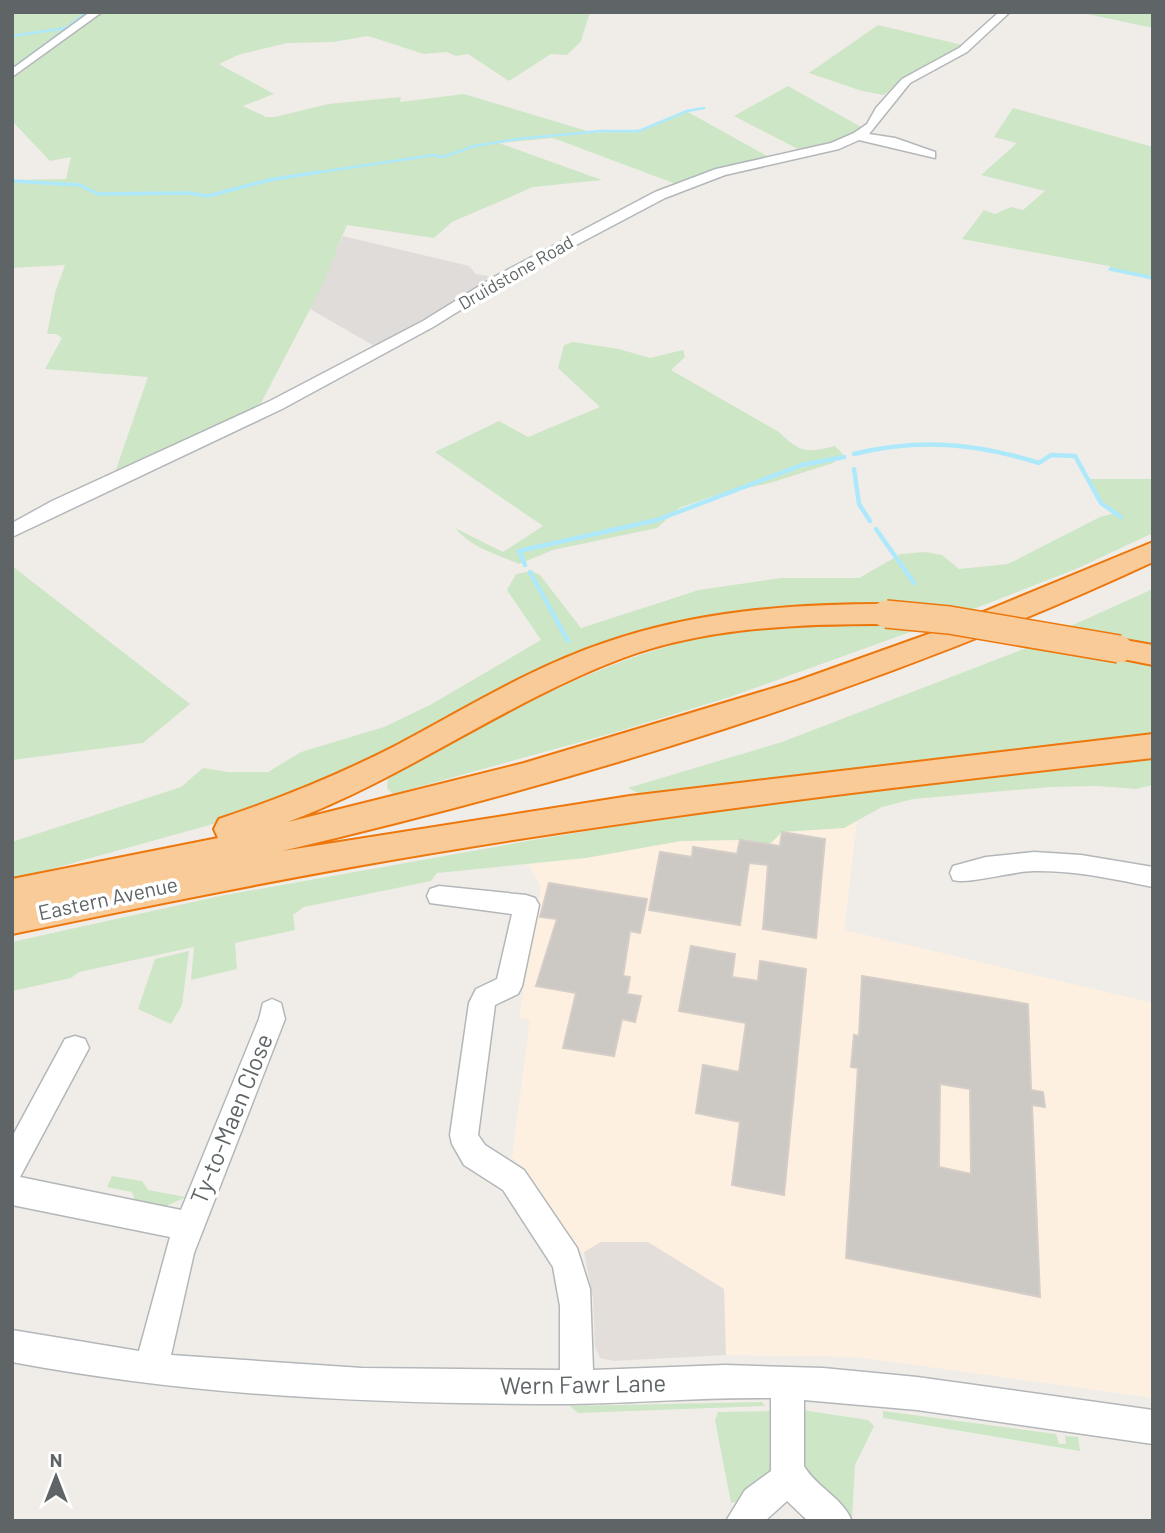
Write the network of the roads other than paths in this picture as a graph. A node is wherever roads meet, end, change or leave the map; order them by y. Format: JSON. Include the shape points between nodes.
{"nodes":[{"id":1,"x":97,"y":12,"type":"edge"},
{"id":2,"x":1005,"y":12,"type":"edge"},
{"id":3,"x":12,"y":74,"type":"edge"},
{"id":4,"x":858,"y":136,"type":"junction"},
{"id":5,"x":931,"y":155,"type":"dead end"},
{"id":6,"x":12,"y":531,"type":"edge"},
{"id":7,"x":1153,"y":551,"type":"edge"},
{"id":8,"x":1153,"y":573,"type":"edge"},
{"id":9,"x":1153,"y":655,"type":"edge"},
{"id":10,"x":1153,"y":746,"type":"edge"},
{"id":11,"x":962,"y":873,"type":"dead end"},
{"id":12,"x":1153,"y":877,"type":"edge"},
{"id":13,"x":204,"y":879,"type":"junction"},
{"id":14,"x":439,"y":896,"type":"dead end"},
{"id":15,"x":18,"y":901,"type":"edge"},
{"id":16,"x":272,"y":1011,"type":"dead end"},
{"id":17,"x":75,"y":1048,"type":"dead end"},
{"id":18,"x":12,"y":1166,"type":"edge"},
{"id":19,"x":12,"y":1190,"type":"edge"},
{"id":20,"x":188,"y":1226,"type":"junction"},
{"id":21,"x":12,"y":1346,"type":"edge"},
{"id":22,"x":151,"y":1370,"type":"junction"},
{"id":23,"x":788,"y":1382,"type":"junction"},
{"id":24,"x":577,"y":1387,"type":"junction"},
{"id":25,"x":1153,"y":1427,"type":"edge"},
{"id":26,"x":790,"y":1478,"type":"junction"},
{"id":27,"x":744,"y":1521,"type":"edge"},
{"id":28,"x":834,"y":1521,"type":"edge"}],
"edges":[{"from":1,"to":3,"type":"street"},
{"from":2,"to":4,"type":"street","name":"Druidstone Road","via":[[962,50],[906,81],[872,126]]},
{"from":4,"to":5,"type":"street"},
{"from":4,"to":6,"type":"street","name":"Druidstone Road","via":[[835,146],[721,172],[660,195],[499,279],[428,324],[276,405]]},
{"from":7,"to":15,"type":"highway","via":[[914,650],[647,740],[399,809]]},
{"from":8,"to":13,"type":"highway","via":[[828,705],[485,810]]},
{"from":9,"to":15,"type":"highway","bridge":true,"via":[[886,614],[771,617],[705,626],[640,642],[557,674],[378,769],[299,805]]},
{"from":10,"to":13,"type":"highway","name":"Eastern Avenue","via":[[824,782]]},
{"from":11,"to":12,"type":"street","via":[[1033,859]]},
{"from":13,"to":15,"type":"highway","name":"Eastern Avenue"},
{"from":14,"to":24,"type":"street","via":[[526,905],[509,986],[482,1003],[464,1135],[477,1160],[508,1174],[566,1259],[574,1292]]},
{"from":16,"to":20,"type":"street","name":"Ty-to-Maen Close"},
{"from":17,"to":18,"type":"street"},
{"from":19,"to":20,"type":"street","name":"Ty-to-Maen Close"},
{"from":20,"to":22,"type":"street","name":"Ty-to-Maen Close"},
{"from":21,"to":22,"type":"street","name":"Wern Fawr Lane"},
{"from":22,"to":24,"type":"street","name":"Wern Fawr Lane","via":[[343,1385]]},
{"from":23,"to":24,"type":"street","name":"Wern Fawr Lane"},
{"from":23,"to":25,"type":"street","name":"Wern Fawr Lane"},
{"from":23,"to":26,"type":"street"},
{"from":26,"to":27,"type":"street","via":[[757,1502]]},
{"from":26,"to":28,"type":"street"}]}
